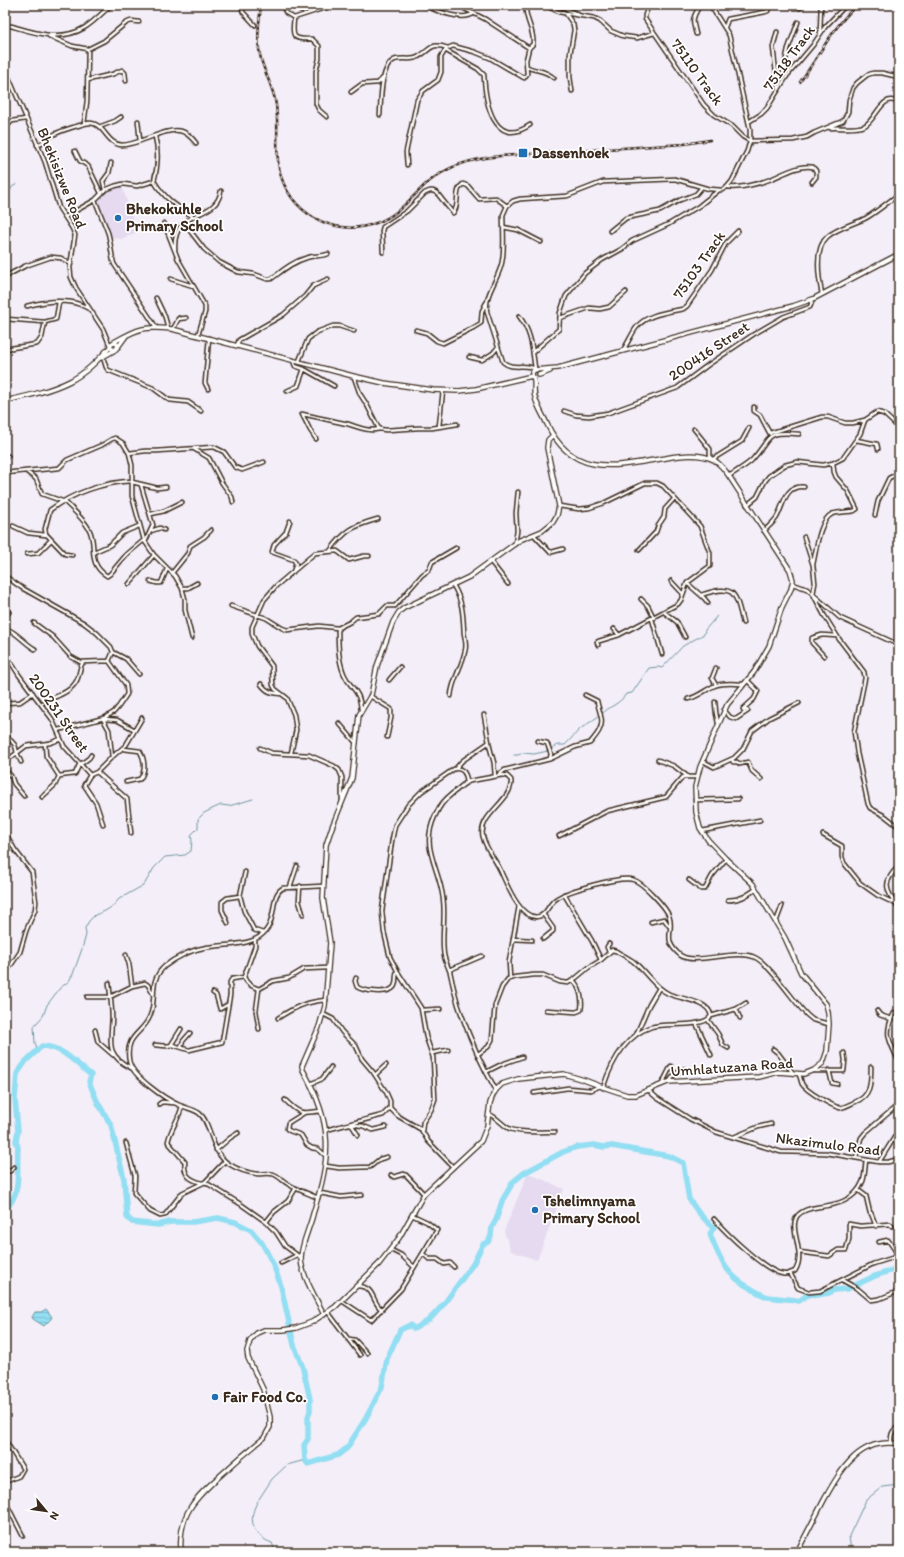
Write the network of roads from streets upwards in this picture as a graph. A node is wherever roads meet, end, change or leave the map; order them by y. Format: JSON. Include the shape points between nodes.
{"nodes":[{"id":1,"x":110,"y":5,"type":"edge"},
{"id":2,"x":241,"y":5,"type":"edge"},
{"id":3,"x":282,"y":5,"type":"edge"},
{"id":4,"x":334,"y":5,"type":"edge"},
{"id":5,"x":424,"y":5,"type":"edge"},
{"id":6,"x":457,"y":5,"type":"edge"},
{"id":7,"x":526,"y":5,"type":"edge"},
{"id":8,"x":545,"y":5,"type":"edge"},
{"id":9,"x":559,"y":5,"type":"edge"},
{"id":10,"x":650,"y":5,"type":"edge"},
{"id":11,"x":710,"y":5,"type":"edge"},
{"id":12,"x":769,"y":5,"type":"edge"},
{"id":13,"x":821,"y":5,"type":"edge"},
{"id":14,"x":846,"y":5,"type":"edge"},
{"id":15,"x":699,"y":6,"type":"edge"},
{"id":16,"x":474,"y":13,"type":"junction"},
{"id":17,"x":566,"y":14,"type":"junction"},
{"id":18,"x":581,"y":17,"type":"junction"},
{"id":19,"x":294,"y":18,"type":"junction"},
{"id":20,"x":139,"y":22,"type":"dead end"},
{"id":21,"x":798,"y":22,"type":"dead end"},
{"id":22,"x":5,"y":26,"type":"edge"},
{"id":23,"x":255,"y":26,"type":"dead end"},
{"id":24,"x":725,"y":28,"type":"junction"},
{"id":25,"x":777,"y":32,"type":"dead end"},
{"id":26,"x":654,"y":33,"type":"junction"},
{"id":27,"x":820,"y":33,"type":"junction"},
{"id":28,"x":696,"y":34,"type":"dead end"},
{"id":29,"x":48,"y":35,"type":"junction"},
{"id":30,"x":448,"y":48,"type":"junction"},
{"id":31,"x":529,"y":48,"type":"junction"},
{"id":32,"x":88,"y":49,"type":"junction"},
{"id":33,"x":445,"y":50,"type":"junction"},
{"id":34,"x":527,"y":67,"type":"junction"},
{"id":35,"x":5,"y":72,"type":"edge"},
{"id":36,"x":383,"y":77,"type":"junction"},
{"id":37,"x":554,"y":78,"type":"dead end"},
{"id":38,"x":899,"y":78,"type":"edge"},
{"id":39,"x":88,"y":80,"type":"junction"},
{"id":40,"x":126,"y":81,"type":"dead end"},
{"id":41,"x":777,"y":82,"type":"junction"},
{"id":42,"x":778,"y":89,"type":"junction"},
{"id":43,"x":572,"y":91,"type":"dead end"},
{"id":44,"x":351,"y":92,"type":"dead end"},
{"id":45,"x":899,"y":103,"type":"edge"},
{"id":46,"x":380,"y":115,"type":"dead end"},
{"id":47,"x":122,"y":117,"type":"dead end"},
{"id":48,"x":327,"y":117,"type":"dead end"},
{"id":49,"x":26,"y":118,"type":"junction"},
{"id":50,"x":138,"y":121,"type":"dead end"},
{"id":51,"x":750,"y":121,"type":"junction"},
{"id":52,"x":84,"y":124,"type":"junction"},
{"id":53,"x":530,"y":125,"type":"dead end"},
{"id":54,"x":99,"y":127,"type":"junction"},
{"id":55,"x":5,"y":128,"type":"edge"},
{"id":56,"x":827,"y":129,"type":"junction"},
{"id":57,"x":155,"y":136,"type":"junction"},
{"id":58,"x":140,"y":141,"type":"junction"},
{"id":59,"x":750,"y":141,"type":"junction"},
{"id":60,"x":196,"y":143,"type":"dead end"},
{"id":61,"x":37,"y":145,"type":"junction"},
{"id":62,"x":75,"y":151,"type":"dead end"},
{"id":63,"x":111,"y":163,"type":"dead end"},
{"id":64,"x":407,"y":165,"type":"dead end"},
{"id":65,"x":154,"y":181,"type":"junction"},
{"id":66,"x":812,"y":182,"type":"dead end"},
{"id":67,"x":702,"y":186,"type":"junction"},
{"id":68,"x":728,"y":187,"type":"junction"},
{"id":69,"x":105,"y":190,"type":"junction"},
{"id":70,"x":719,"y":190,"type":"junction"},
{"id":71,"x":221,"y":191,"type":"dead end"},
{"id":72,"x":101,"y":193,"type":"junction"},
{"id":73,"x":899,"y":194,"type":"edge"},
{"id":74,"x":95,"y":200,"type":"junction"},
{"id":75,"x":507,"y":206,"type":"junction"},
{"id":76,"x":192,"y":216,"type":"junction"},
{"id":77,"x":65,"y":217,"type":"junction"},
{"id":78,"x":164,"y":223,"type":"dead end"},
{"id":79,"x":184,"y":224,"type":"junction"},
{"id":80,"x":503,"y":227,"type":"junction"},
{"id":81,"x":610,"y":231,"type":"dead end"},
{"id":82,"x":738,"y":231,"type":"dead end"},
{"id":83,"x":542,"y":242,"type":"dead end"},
{"id":84,"x":383,"y":252,"type":"dead end"},
{"id":85,"x":175,"y":253,"type":"junction"},
{"id":86,"x":328,"y":254,"type":"dead end"},
{"id":87,"x":899,"y":254,"type":"edge"},
{"id":88,"x":71,"y":264,"type":"junction"},
{"id":89,"x":5,"y":278,"type":"edge"},
{"id":90,"x":171,"y":279,"type":"dead end"},
{"id":91,"x":328,"y":279,"type":"dead end"},
{"id":92,"x":194,"y":286,"type":"junction"},
{"id":93,"x":626,"y":292,"type":"dead end"},
{"id":94,"x":822,"y":295,"type":"junction"},
{"id":95,"x":156,"y":298,"type":"dead end"},
{"id":96,"x":813,"y":299,"type":"junction"},
{"id":97,"x":59,"y":302,"type":"junction"},
{"id":98,"x":487,"y":302,"type":"junction"},
{"id":99,"x":27,"y":306,"type":"dead end"},
{"id":100,"x":90,"y":309,"type":"junction"},
{"id":101,"x":518,"y":316,"type":"dead end"},
{"id":102,"x":186,"y":318,"type":"dead end"},
{"id":103,"x":560,"y":318,"type":"junction"},
{"id":104,"x":5,"y":319,"type":"edge"},
{"id":105,"x":45,"y":322,"type":"junction"},
{"id":106,"x":156,"y":327,"type":"junction"},
{"id":107,"x":168,"y":328,"type":"junction"},
{"id":108,"x":174,"y":329,"type":"junction"},
{"id":109,"x":416,"y":330,"type":"dead end"},
{"id":110,"x":354,"y":331,"type":"dead end"},
{"id":111,"x":198,"y":335,"type":"junction"},
{"id":112,"x":107,"y":336,"type":"junction"},
{"id":113,"x":127,"y":336,"type":"junction"},
{"id":114,"x":209,"y":338,"type":"junction"},
{"id":115,"x":114,"y":342,"type":"junction"},
{"id":116,"x":237,"y":345,"type":"junction"},
{"id":117,"x":110,"y":346,"type":"junction"},
{"id":118,"x":498,"y":346,"type":"junction"},
{"id":119,"x":5,"y":349,"type":"edge"},
{"id":120,"x":116,"y":349,"type":"junction"},
{"id":121,"x":623,"y":350,"type":"junction"},
{"id":122,"x":533,"y":352,"type":"junction"},
{"id":123,"x":103,"y":357,"type":"junction"},
{"id":124,"x":469,"y":357,"type":"dead end"},
{"id":125,"x":293,"y":360,"type":"junction"},
{"id":126,"x":97,"y":361,"type":"junction"},
{"id":127,"x":299,"y":361,"type":"junction"},
{"id":128,"x":304,"y":369,"type":"junction"},
{"id":129,"x":553,"y":369,"type":"junction"},
{"id":130,"x":534,"y":372,"type":"junction"},
{"id":131,"x":353,"y":376,"type":"junction"},
{"id":132,"x":539,"y":376,"type":"junction"},
{"id":133,"x":534,"y":385,"type":"junction"},
{"id":134,"x":334,"y":386,"type":"dead end"},
{"id":135,"x":208,"y":389,"type":"dead end"},
{"id":136,"x":287,"y":390,"type":"dead end"},
{"id":137,"x":443,"y":391,"type":"junction"},
{"id":138,"x":5,"y":402,"type":"edge"},
{"id":139,"x":754,"y":407,"type":"dead end"},
{"id":140,"x":201,"y":411,"type":"dead end"},
{"id":141,"x":564,"y":411,"type":"dead end"},
{"id":142,"x":865,"y":420,"type":"junction"},
{"id":143,"x":457,"y":424,"type":"dead end"},
{"id":144,"x":439,"y":426,"type":"junction"},
{"id":145,"x":749,"y":428,"type":"dead end"},
{"id":146,"x":899,"y":428,"type":"edge"},
{"id":147,"x":379,"y":429,"type":"junction"},
{"id":148,"x":694,"y":429,"type":"dead end"},
{"id":149,"x":770,"y":434,"type":"junction"},
{"id":150,"x":799,"y":434,"type":"dead end"},
{"id":151,"x":552,"y":436,"type":"junction"},
{"id":152,"x":316,"y":439,"type":"dead end"},
{"id":153,"x":856,"y":440,"type":"junction"},
{"id":154,"x":193,"y":449,"type":"junction"},
{"id":155,"x":878,"y":449,"type":"dead end"},
{"id":156,"x":129,"y":453,"type":"junction"},
{"id":157,"x":711,"y":459,"type":"junction"},
{"id":158,"x":264,"y":462,"type":"dead end"},
{"id":159,"x":833,"y":464,"type":"junction"},
{"id":160,"x":26,"y":471,"type":"junction"},
{"id":161,"x":5,"y":473,"type":"edge"},
{"id":162,"x":899,"y":473,"type":"edge"},
{"id":163,"x":729,"y":476,"type":"junction"},
{"id":164,"x":132,"y":482,"type":"junction"},
{"id":165,"x":141,"y":485,"type":"junction"},
{"id":166,"x":166,"y":487,"type":"dead end"},
{"id":167,"x":804,"y":487,"type":"dead end"},
{"id":168,"x":518,"y":492,"type":"dead end"},
{"id":169,"x":674,"y":499,"type":"junction"},
{"id":170,"x":63,"y":501,"type":"junction"},
{"id":171,"x":182,"y":502,"type":"dead end"},
{"id":172,"x":233,"y":502,"type":"dead end"},
{"id":173,"x":747,"y":505,"type":"junction"},
{"id":174,"x":559,"y":506,"type":"junction"},
{"id":175,"x":151,"y":514,"type":"junction"},
{"id":176,"x":875,"y":515,"type":"dead end"},
{"id":177,"x":378,"y":519,"type":"dead end"},
{"id":178,"x":290,"y":521,"type":"dead end"},
{"id":179,"x":13,"y":526,"type":"dead end"},
{"id":180,"x":139,"y":526,"type":"junction"},
{"id":181,"x":164,"y":530,"type":"dead end"},
{"id":182,"x":211,"y":530,"type":"dead end"},
{"id":183,"x":151,"y":531,"type":"junction"},
{"id":184,"x":764,"y":531,"type":"junction"},
{"id":185,"x":533,"y":534,"type":"junction"},
{"id":186,"x":47,"y":535,"type":"junction"},
{"id":187,"x":804,"y":537,"type":"dead end"},
{"id":188,"x":51,"y":540,"type":"junction"},
{"id":189,"x":144,"y":541,"type":"junction"},
{"id":190,"x":515,"y":544,"type":"junction"},
{"id":191,"x":456,"y":548,"type":"dead end"},
{"id":192,"x":563,"y":548,"type":"dead end"},
{"id":193,"x":639,"y":550,"type":"dead end"},
{"id":194,"x":94,"y":552,"type":"junction"},
{"id":195,"x":330,"y":552,"type":"junction"},
{"id":196,"x":27,"y":554,"type":"dead end"},
{"id":197,"x":72,"y":554,"type":"dead end"},
{"id":198,"x":154,"y":555,"type":"junction"},
{"id":199,"x":369,"y":556,"type":"dead end"},
{"id":200,"x":492,"y":562,"type":"junction"},
{"id":201,"x":813,"y":565,"type":"junction"},
{"id":202,"x":167,"y":569,"type":"junction"},
{"id":203,"x":293,"y":572,"type":"junction"},
{"id":204,"x":172,"y":573,"type":"junction"},
{"id":205,"x":5,"y":576,"type":"edge"},
{"id":206,"x":150,"y":581,"type":"dead end"},
{"id":207,"x":671,"y":581,"type":"dead end"},
{"id":208,"x":197,"y":583,"type":"dead end"},
{"id":209,"x":687,"y":583,"type":"junction"},
{"id":210,"x":129,"y":584,"type":"dead end"},
{"id":211,"x":508,"y":584,"type":"dead end"},
{"id":212,"x":793,"y":584,"type":"junction"},
{"id":213,"x":453,"y":585,"type":"junction"},
{"id":214,"x":183,"y":590,"type":"junction"},
{"id":215,"x":683,"y":594,"type":"junction"},
{"id":216,"x":813,"y":594,"type":"junction"},
{"id":217,"x":701,"y":595,"type":"junction"},
{"id":218,"x":641,"y":599,"type":"dead end"},
{"id":219,"x":708,"y":603,"type":"dead end"},
{"id":220,"x":231,"y":606,"type":"dead end"},
{"id":221,"x":395,"y":606,"type":"junction"},
{"id":222,"x":828,"y":609,"type":"junction"},
{"id":223,"x":10,"y":612,"type":"dead end"},
{"id":224,"x":399,"y":612,"type":"junction"},
{"id":225,"x":664,"y":612,"type":"junction"},
{"id":226,"x":258,"y":615,"type":"junction"},
{"id":227,"x":824,"y":615,"type":"junction"},
{"id":228,"x":5,"y":617,"type":"edge"},
{"id":229,"x":653,"y":618,"type":"junction"},
{"id":230,"x":34,"y":623,"type":"dead end"},
{"id":231,"x":743,"y":623,"type":"dead end"},
{"id":232,"x":5,"y":628,"type":"edge"},
{"id":233,"x":338,"y":628,"type":"junction"},
{"id":234,"x":614,"y":629,"type":"dead end"},
{"id":235,"x":619,"y":635,"type":"junction"},
{"id":236,"x":838,"y":636,"type":"junction"},
{"id":237,"x":685,"y":637,"type":"dead end"},
{"id":238,"x":192,"y":638,"type":"dead end"},
{"id":239,"x":598,"y":645,"type":"dead end"},
{"id":240,"x":899,"y":645,"type":"edge"},
{"id":241,"x":35,"y":649,"type":"dead end"},
{"id":242,"x":113,"y":652,"type":"junction"},
{"id":243,"x":5,"y":653,"type":"edge"},
{"id":244,"x":662,"y":654,"type":"dead end"},
{"id":245,"x":824,"y":656,"type":"dead end"},
{"id":246,"x":109,"y":661,"type":"junction"},
{"id":247,"x":82,"y":663,"type":"junction"},
{"id":248,"x":400,"y":667,"type":"dead end"},
{"id":249,"x":716,"y":668,"type":"dead end"},
{"id":250,"x":139,"y":674,"type":"dead end"},
{"id":251,"x":394,"y":676,"type":"junction"},
{"id":252,"x":389,"y":680,"type":"dead end"},
{"id":253,"x":747,"y":680,"type":"junction"},
{"id":254,"x":394,"y":682,"type":"dead end"},
{"id":255,"x":261,"y":684,"type":"dead end"},
{"id":256,"x":743,"y":684,"type":"junction"},
{"id":257,"x":716,"y":685,"type":"junction"},
{"id":258,"x":33,"y":693,"type":"junction"},
{"id":259,"x":282,"y":694,"type":"junction"},
{"id":260,"x":586,"y":695,"type":"dead end"},
{"id":261,"x":370,"y":696,"type":"junction"},
{"id":262,"x":451,"y":696,"type":"dead end"},
{"id":263,"x":688,"y":699,"type":"dead end"},
{"id":264,"x":715,"y":702,"type":"dead end"},
{"id":265,"x":5,"y":703,"type":"edge"},
{"id":266,"x":799,"y":703,"type":"dead end"},
{"id":267,"x":41,"y":704,"type":"junction"},
{"id":268,"x":361,"y":710,"type":"junction"},
{"id":269,"x":724,"y":710,"type":"junction"},
{"id":270,"x":484,"y":716,"type":"dead end"},
{"id":271,"x":142,"y":718,"type":"dead end"},
{"id":272,"x":104,"y":719,"type":"junction"},
{"id":273,"x":339,"y":723,"type":"dead end"},
{"id":274,"x":718,"y":723,"type":"junction"},
{"id":275,"x":58,"y":730,"type":"junction"},
{"id":276,"x":135,"y":730,"type":"junction"},
{"id":277,"x":5,"y":734,"type":"edge"},
{"id":278,"x":386,"y":737,"type":"dead end"},
{"id":279,"x":60,"y":739,"type":"junction"},
{"id":280,"x":538,"y":741,"type":"dead end"},
{"id":281,"x":489,"y":743,"type":"junction"},
{"id":282,"x":44,"y":744,"type":"junction"},
{"id":283,"x":356,"y":744,"type":"junction"},
{"id":284,"x":260,"y":748,"type":"dead end"},
{"id":285,"x":123,"y":749,"type":"junction"},
{"id":286,"x":17,"y":753,"type":"junction"},
{"id":287,"x":291,"y":753,"type":"junction"},
{"id":288,"x":91,"y":755,"type":"dead end"},
{"id":289,"x":112,"y":756,"type":"junction"},
{"id":290,"x":550,"y":759,"type":"junction"},
{"id":291,"x":732,"y":759,"type":"junction"},
{"id":292,"x":658,"y":760,"type":"dead end"},
{"id":293,"x":702,"y":761,"type":"junction"},
{"id":294,"x":5,"y":762,"type":"edge"},
{"id":295,"x":22,"y":762,"type":"dead end"},
{"id":296,"x":81,"y":763,"type":"junction"},
{"id":297,"x":5,"y":765,"type":"edge"},
{"id":298,"x":456,"y":768,"type":"junction"},
{"id":299,"x":97,"y":772,"type":"junction"},
{"id":300,"x":90,"y":775,"type":"junction"},
{"id":301,"x":59,"y":776,"type":"junction"},
{"id":302,"x":497,"y":776,"type":"junction"},
{"id":303,"x":688,"y":776,"type":"junction"},
{"id":304,"x":696,"y":777,"type":"junction"},
{"id":305,"x":761,"y":779,"type":"dead end"},
{"id":306,"x":467,"y":781,"type":"junction"},
{"id":307,"x":126,"y":782,"type":"dead end"},
{"id":308,"x":24,"y":796,"type":"dead end"},
{"id":309,"x":42,"y":797,"type":"dead end"},
{"id":310,"x":738,"y":799,"type":"dead end"},
{"id":311,"x":695,"y":800,"type":"junction"},
{"id":312,"x":342,"y":806,"type":"junction"},
{"id":313,"x":760,"y":820,"type":"dead end"},
{"id":314,"x":103,"y":824,"type":"dead end"},
{"id":315,"x":899,"y":827,"type":"edge"},
{"id":316,"x":702,"y":831,"type":"junction"},
{"id":317,"x":5,"y":832,"type":"edge"},
{"id":318,"x":131,"y":833,"type":"dead end"},
{"id":319,"x":823,"y":835,"type":"dead end"},
{"id":320,"x":559,"y":836,"type":"dead end"},
{"id":321,"x":726,"y":859,"type":"junction"},
{"id":322,"x":298,"y":866,"type":"dead end"},
{"id":323,"x":899,"y":866,"type":"edge"},
{"id":324,"x":245,"y":872,"type":"dead end"},
{"id":325,"x":689,"y":880,"type":"dead end"},
{"id":326,"x":300,"y":886,"type":"junction"},
{"id":327,"x":323,"y":886,"type":"junction"},
{"id":328,"x":290,"y":887,"type":"junction"},
{"id":329,"x":756,"y":889,"type":"junction"},
{"id":330,"x":564,"y":894,"type":"junction"},
{"id":331,"x":240,"y":896,"type":"junction"},
{"id":332,"x":728,"y":900,"type":"dead end"},
{"id":333,"x":519,"y":905,"type":"junction"},
{"id":334,"x":782,"y":906,"type":"dead end"},
{"id":335,"x":897,"y":906,"type":"edge"},
{"id":336,"x":303,"y":914,"type":"dead end"},
{"id":337,"x":543,"y":914,"type":"junction"},
{"id":338,"x":651,"y":922,"type":"dead end"},
{"id":339,"x":776,"y":922,"type":"junction"},
{"id":340,"x":228,"y":923,"type":"dead end"},
{"id":341,"x":670,"y":927,"type":"junction"},
{"id":342,"x":263,"y":934,"type":"junction"},
{"id":343,"x":255,"y":939,"type":"junction"},
{"id":344,"x":513,"y":939,"type":"junction"},
{"id":345,"x":543,"y":939,"type":"dead end"},
{"id":346,"x":532,"y":940,"type":"dead end"},
{"id":347,"x":609,"y":944,"type":"dead end"},
{"id":348,"x":609,"y":952,"type":"junction"},
{"id":349,"x":126,"y":956,"type":"dead end"},
{"id":350,"x":482,"y":956,"type":"dead end"},
{"id":351,"x":601,"y":960,"type":"junction"},
{"id":352,"x":329,"y":968,"type":"junction"},
{"id":353,"x":449,"y":970,"type":"junction"},
{"id":354,"x":397,"y":972,"type":"junction"},
{"id":355,"x":5,"y":974,"type":"edge"},
{"id":356,"x":244,"y":977,"type":"junction"},
{"id":357,"x":356,"y":978,"type":"dead end"},
{"id":358,"x":510,"y":978,"type":"junction"},
{"id":359,"x":574,"y":980,"type":"junction"},
{"id":360,"x":109,"y":983,"type":"dead end"},
{"id":361,"x":132,"y":986,"type":"junction"},
{"id":362,"x":659,"y":988,"type":"junction"},
{"id":363,"x":259,"y":989,"type":"junction"},
{"id":364,"x":213,"y":992,"type":"dead end"},
{"id":365,"x":153,"y":994,"type":"junction"},
{"id":366,"x":87,"y":997,"type":"dead end"},
{"id":367,"x":110,"y":997,"type":"junction"},
{"id":368,"x":326,"y":1000,"type":"junction"},
{"id":369,"x":746,"y":1003,"type":"dead end"},
{"id":370,"x":228,"y":1005,"type":"junction"},
{"id":371,"x":736,"y":1008,"type":"junction"},
{"id":372,"x":440,"y":1009,"type":"dead end"},
{"id":373,"x":422,"y":1010,"type":"junction"},
{"id":374,"x":546,"y":1010,"type":"dead end"},
{"id":375,"x":877,"y":1011,"type":"dead end"},
{"id":376,"x":894,"y":1013,"type":"dead end"},
{"id":377,"x":323,"y":1014,"type":"junction"},
{"id":378,"x":711,"y":1016,"type":"junction"},
{"id":379,"x":278,"y":1018,"type":"dead end"},
{"id":380,"x":740,"y":1018,"type":"dead end"},
{"id":381,"x":891,"y":1019,"type":"junction"},
{"id":382,"x":708,"y":1020,"type":"junction"},
{"id":383,"x":696,"y":1023,"type":"junction"},
{"id":384,"x":829,"y":1024,"type":"junction"},
{"id":385,"x":259,"y":1028,"type":"dead end"},
{"id":386,"x":181,"y":1029,"type":"dead end"},
{"id":387,"x":95,"y":1030,"type":"dead end"},
{"id":388,"x":190,"y":1033,"type":"dead end"},
{"id":389,"x":635,"y":1036,"type":"junction"},
{"id":390,"x":155,"y":1045,"type":"dead end"},
{"id":391,"x":170,"y":1045,"type":"junction"},
{"id":392,"x":181,"y":1047,"type":"junction"},
{"id":393,"x":728,"y":1048,"type":"dead end"},
{"id":394,"x":773,"y":1049,"type":"dead end"},
{"id":395,"x":448,"y":1050,"type":"dead end"},
{"id":396,"x":432,"y":1053,"type":"junction"},
{"id":397,"x":844,"y":1053,"type":"dead end"},
{"id":398,"x":478,"y":1054,"type":"junction"},
{"id":399,"x":114,"y":1055,"type":"junction"},
{"id":400,"x":711,"y":1055,"type":"dead end"},
{"id":401,"x":522,"y":1057,"type":"dead end"},
{"id":402,"x":899,"y":1062,"type":"edge"},
{"id":403,"x":386,"y":1065,"type":"dead end"},
{"id":404,"x":671,"y":1066,"type":"dead end"},
{"id":405,"x":331,"y":1067,"type":"dead end"},
{"id":406,"x":871,"y":1067,"type":"dead end"},
{"id":407,"x":132,"y":1068,"type":"junction"},
{"id":408,"x":684,"y":1069,"type":"dead end"},
{"id":409,"x":829,"y":1070,"type":"junction"},
{"id":410,"x":486,"y":1072,"type":"junction"},
{"id":411,"x":812,"y":1072,"type":"junction"},
{"id":412,"x":793,"y":1074,"type":"junction"},
{"id":413,"x":799,"y":1074,"type":"junction"},
{"id":414,"x":375,"y":1075,"type":"junction"},
{"id":415,"x":668,"y":1082,"type":"junction"},
{"id":416,"x":310,"y":1084,"type":"junction"},
{"id":417,"x":661,"y":1084,"type":"junction"},
{"id":418,"x":837,"y":1084,"type":"dead end"},
{"id":419,"x":602,"y":1087,"type":"junction"},
{"id":420,"x":496,"y":1090,"type":"junction"},
{"id":421,"x":649,"y":1091,"type":"junction"},
{"id":422,"x":534,"y":1093,"type":"dead end"},
{"id":423,"x":285,"y":1100,"type":"dead end"},
{"id":424,"x":160,"y":1104,"type":"dead end"},
{"id":425,"x":176,"y":1104,"type":"junction"},
{"id":426,"x":899,"y":1104,"type":"edge"},
{"id":427,"x":182,"y":1106,"type":"junction"},
{"id":428,"x":390,"y":1108,"type":"junction"},
{"id":429,"x":320,"y":1110,"type":"junction"},
{"id":430,"x":304,"y":1113,"type":"junction"},
{"id":431,"x":489,"y":1114,"type":"junction"},
{"id":432,"x":351,"y":1124,"type":"junction"},
{"id":433,"x":771,"y":1124,"type":"dead end"},
{"id":434,"x":386,"y":1126,"type":"dead end"},
{"id":435,"x":326,"y":1130,"type":"junction"},
{"id":436,"x":422,"y":1130,"type":"junction"},
{"id":437,"x":899,"y":1130,"type":"edge"},
{"id":438,"x":555,"y":1132,"type":"dead end"},
{"id":439,"x":238,"y":1133,"type":"dead end"},
{"id":440,"x":358,"y":1135,"type":"dead end"},
{"id":441,"x":734,"y":1137,"type":"junction"},
{"id":442,"x":126,"y":1143,"type":"dead end"},
{"id":443,"x":216,"y":1150,"type":"junction"},
{"id":444,"x":327,"y":1156,"type":"junction"},
{"id":445,"x":387,"y":1157,"type":"dead end"},
{"id":446,"x":856,"y":1158,"type":"junction"},
{"id":447,"x":899,"y":1159,"type":"edge"},
{"id":448,"x":866,"y":1160,"type":"junction"},
{"id":449,"x":225,"y":1161,"type":"junction"},
{"id":450,"x":879,"y":1162,"type":"junction"},
{"id":451,"x":326,"y":1166,"type":"junction"},
{"id":452,"x":14,"y":1167,"type":"dead end"},
{"id":453,"x":453,"y":1167,"type":"junction"},
{"id":454,"x":5,"y":1173,"type":"edge"},
{"id":455,"x":391,"y":1175,"type":"dead end"},
{"id":456,"x":204,"y":1182,"type":"junction"},
{"id":457,"x":296,"y":1188,"type":"junction"},
{"id":458,"x":858,"y":1190,"type":"junction"},
{"id":459,"x":320,"y":1193,"type":"junction"},
{"id":460,"x":424,"y":1194,"type":"junction"},
{"id":461,"x":362,"y":1195,"type":"dead end"},
{"id":462,"x":318,"y":1198,"type":"junction"},
{"id":463,"x":412,"y":1215,"type":"junction"},
{"id":464,"x":714,"y":1219,"type":"dead end"},
{"id":465,"x":266,"y":1222,"type":"junction"},
{"id":466,"x":876,"y":1226,"type":"junction"},
{"id":467,"x":892,"y":1226,"type":"dead end"},
{"id":468,"x":879,"y":1242,"type":"dead end"},
{"id":469,"x":391,"y":1250,"type":"junction"},
{"id":470,"x":799,"y":1252,"type":"junction"},
{"id":471,"x":423,"y":1254,"type":"junction"},
{"id":472,"x":297,"y":1255,"type":"junction"},
{"id":473,"x":301,"y":1258,"type":"junction"},
{"id":474,"x":899,"y":1258,"type":"edge"},
{"id":475,"x":281,"y":1263,"type":"dead end"},
{"id":476,"x":454,"y":1266,"type":"dead end"},
{"id":477,"x":414,"y":1268,"type":"junction"},
{"id":478,"x":790,"y":1273,"type":"junction"},
{"id":479,"x":842,"y":1280,"type":"junction"},
{"id":480,"x":356,"y":1286,"type":"junction"},
{"id":481,"x":899,"y":1291,"type":"edge"},
{"id":482,"x":341,"y":1300,"type":"junction"},
{"id":483,"x":382,"y":1310,"type":"junction"},
{"id":484,"x":328,"y":1312,"type":"junction"},
{"id":485,"x":324,"y":1315,"type":"junction"},
{"id":486,"x":348,"y":1339,"type":"junction"},
{"id":487,"x":367,"y":1353,"type":"dead end"},
{"id":488,"x":360,"y":1355,"type":"dead end"},
{"id":489,"x":899,"y":1427,"type":"edge"},
{"id":490,"x":5,"y":1440,"type":"edge"},
{"id":491,"x":891,"y":1443,"type":"junction"},
{"id":492,"x":899,"y":1444,"type":"edge"},
{"id":493,"x":5,"y":1482,"type":"edge"},
{"id":494,"x":5,"y":1502,"type":"edge"},
{"id":495,"x":23,"y":1536,"type":"dead end"},
{"id":496,"x":181,"y":1552,"type":"edge"},
{"id":497,"x":797,"y":1552,"type":"edge"}],
"edges":[{"from":1,"to":29,"type":"street","via":[[90,24],[78,31]]},
{"from":2,"to":23,"type":"street","via":[[243,12]]},
{"from":3,"to":19,"type":"street"},
{"from":4,"to":19,"type":"street"},
{"from":5,"to":16,"type":"street","via":[[461,17]]},
{"from":6,"to":16,"type":"street"},
{"from":7,"to":31,"type":"street","via":[[526,17],[534,38]]},
{"from":8,"to":17,"type":"street"},
{"from":9,"to":18,"type":"street"},
{"from":10,"to":26,"type":"street","name":"75110 Track","via":[[645,19]]},
{"from":11,"to":24,"type":"street"},
{"from":12,"to":24,"type":"street","via":[[768,11],[728,19]]},
{"from":13,"to":27,"type":"street"},
{"from":14,"to":27,"type":"street","name":"75118 Track"},
{"from":15,"to":28,"type":"street","via":[[692,24]]},
{"from":16,"to":31,"type":"street"},
{"from":17,"to":18,"type":"street"},
{"from":17,"to":43,"type":"street","via":[[574,29],[570,54]]},
{"from":18,"to":26,"type":"street","via":[[594,18],[611,31],[623,36],[637,38]]},
{"from":19,"to":48,"type":"street","via":[[292,33],[295,37],[301,40],[312,39],[319,46],[316,104]]},
{"from":20,"to":32,"type":"street","via":[[126,23],[104,41]]},
{"from":21,"to":41,"type":"street","via":[[783,73]]},
{"from":22,"to":29,"type":"street"},
{"from":24,"to":51,"type":"street"},
{"from":25,"to":41,"type":"street","via":[[774,47]]},
{"from":26,"to":59,"type":"street","name":"75110 Track","via":[[708,109]]},
{"from":27,"to":42,"type":"street","name":"75118 Track"},
{"from":29,"to":32,"type":"street","via":[[66,44]]},
{"from":30,"to":33,"type":"street"},
{"from":30,"to":34,"type":"street","via":[[453,46],[476,52],[523,78],[527,74]]},
{"from":30,"to":36,"type":"street","via":[[434,45],[417,58],[393,61]]},
{"from":31,"to":34,"type":"street"},
{"from":32,"to":39,"type":"street"},
{"from":33,"to":53,"type":"street","via":[[484,75],[485,96],[490,113],[502,128],[515,132]]},
{"from":33,"to":64,"type":"street","via":[[441,57],[438,80],[417,100],[406,147]]},
{"from":34,"to":37,"type":"street","via":[[547,71]]},
{"from":35,"to":49,"type":"street","name":"Bhekisizwe Road"},
{"from":36,"to":44,"type":"street","via":[[378,83],[362,84]]},
{"from":36,"to":46,"type":"street"},
{"from":38,"to":56,"type":"street","via":[[878,72],[862,78],[850,94],[846,118]]},
{"from":39,"to":40,"type":"street","via":[[122,70],[125,72]]},
{"from":39,"to":52,"type":"street"},
{"from":41,"to":42,"type":"street"},
{"from":42,"to":51,"type":"street","name":"75118 Track","via":[[764,112]]},
{"from":45,"to":56,"type":"street","via":[[894,100],[886,102],[866,125]]},
{"from":47,"to":54,"type":"street"},
{"from":49,"to":55,"type":"street","via":[[12,121]]},
{"from":49,"to":61,"type":"street","name":"Bhekisizwe Road"},
{"from":50,"to":58,"type":"street"},
{"from":51,"to":59,"type":"street"},
{"from":52,"to":54,"type":"street","via":[[92,123]]},
{"from":52,"to":61,"type":"street","via":[[56,133]]},
{"from":54,"to":58,"type":"street","via":[[116,144]]},
{"from":56,"to":59,"type":"street","via":[[793,140]]},
{"from":57,"to":58,"type":"street"},
{"from":57,"to":60,"type":"street","via":[[180,131]]},
{"from":57,"to":65,"type":"street","via":[[158,163]]},
{"from":59,"to":68,"type":"street"},
{"from":61,"to":77,"type":"street","name":"Bhekisizwe Road","via":[[59,208]]},
{"from":62,"to":72,"type":"street","via":[[80,161],[88,166]]},
{"from":63,"to":69,"type":"street","via":[[109,173],[103,181]]},
{"from":65,"to":69,"type":"street","via":[[137,186],[123,184]]},
{"from":65,"to":76,"type":"street","via":[[169,200]]},
{"from":66,"to":68,"type":"street","via":[[816,177],[816,171],[809,166],[764,182],[737,188]]},
{"from":67,"to":70,"type":"street"},
{"from":67,"to":75,"type":"street","via":[[674,179],[608,182],[567,196],[520,199]]},
{"from":67,"to":81,"type":"street","via":[[694,195],[664,209],[626,218]]},
{"from":68,"to":70,"type":"street"},
{"from":69,"to":72,"type":"street"},
{"from":70,"to":103,"type":"street","via":[[699,206],[669,224],[632,241],[585,273],[569,290],[561,308]]},
{"from":71,"to":76,"type":"street","via":[[217,204]]},
{"from":72,"to":74,"type":"street"},
{"from":73,"to":94,"type":"street","via":[[873,214],[834,232],[824,240],[818,277]]},
{"from":74,"to":77,"type":"street"},
{"from":74,"to":106,"type":"street","via":[[108,232],[114,264]]},
{"from":75,"to":80,"type":"street"},
{"from":75,"to":84,"type":"street","via":[[496,198],[479,199],[463,184],[458,191],[455,212],[451,211],[437,193],[425,193],[407,211],[383,227]]},
{"from":76,"to":79,"type":"street"},
{"from":77,"to":88,"type":"street","name":"Bhekisizwe Road","via":[[75,235]]},
{"from":78,"to":85,"type":"street"},
{"from":79,"to":85,"type":"street","via":[[177,234]]},
{"from":79,"to":86,"type":"street","via":[[215,259],[241,273],[267,279],[271,279],[284,268],[303,258]]},
{"from":80,"to":83,"type":"street","via":[[513,228]]},
{"from":80,"to":98,"type":"street","via":[[502,262]]},
{"from":82,"to":121,"type":"street","name":"75103 Track","via":[[730,238],[687,306],[646,320],[636,329]]},
{"from":85,"to":92,"type":"street"},
{"from":87,"to":94,"type":"street"},
{"from":88,"to":89,"type":"street","via":[[60,258],[51,257],[25,266]]},
{"from":88,"to":100,"type":"street","name":"Bhekisizwe Road","via":[[71,277]]},
{"from":90,"to":92,"type":"street"},
{"from":91,"to":116,"type":"street","via":[[313,286],[283,315],[239,340]]},
{"from":92,"to":111,"type":"street","via":[[206,309]]},
{"from":93,"to":103,"type":"street","via":[[609,307],[589,308]]},
{"from":94,"to":96,"type":"street"},
{"from":95,"to":107,"type":"street"},
{"from":96,"to":121,"type":"street","via":[[780,310]]},
{"from":96,"to":141,"type":"street","name":"200416 Street","via":[[810,307],[783,317],[754,334],[677,388],[608,413],[589,416]]},
{"from":97,"to":99,"type":"street","via":[[42,302]]},
{"from":97,"to":100,"type":"street","via":[[71,302]]},
{"from":97,"to":105,"type":"street","via":[[56,319]]},
{"from":98,"to":109,"type":"street","via":[[482,307],[481,323],[447,342],[439,342],[427,333]]},
{"from":98,"to":118,"type":"street","via":[[487,312]]},
{"from":100,"to":112,"type":"street","name":"Bhekisizwe Road"},
{"from":101,"to":122,"type":"street","via":[[526,326]]},
{"from":102,"to":108,"type":"street","via":[[179,318]]},
{"from":103,"to":122,"type":"street","via":[[558,330]]},
{"from":104,"to":105,"type":"street"},
{"from":105,"to":119,"type":"street","via":[[42,337],[36,344]]},
{"from":106,"to":107,"type":"street"},
{"from":106,"to":113,"type":"street","via":[[135,331]]},
{"from":107,"to":108,"type":"street"},
{"from":108,"to":111,"type":"street"},
{"from":110,"to":127,"type":"street","via":[[333,326],[317,332],[308,340]]},
{"from":111,"to":114,"type":"street"},
{"from":112,"to":115,"type":"street","name":"Bhekisizwe Road"},
{"from":112,"to":117,"type":"street","name":"Bhekisizwe Road"},
{"from":113,"to":115,"type":"street"},
{"from":113,"to":120,"type":"street"},
{"from":114,"to":116,"type":"street"},
{"from":114,"to":135,"type":"street","via":[[205,383]]},
{"from":115,"to":117,"type":"street"},
{"from":115,"to":120,"type":"street","via":[[117,345]]},
{"from":116,"to":125,"type":"street"},
{"from":117,"to":120,"type":"street","via":[[112,350]]},
{"from":117,"to":126,"type":"street"},
{"from":118,"to":124,"type":"street","via":[[482,360]]},
{"from":118,"to":130,"type":"street","via":[[505,364],[527,366]]},
{"from":120,"to":123,"type":"street"},
{"from":121,"to":129,"type":"street"},
{"from":122,"to":130,"type":"street"},
{"from":123,"to":126,"type":"street"},
{"from":123,"to":140,"type":"street","via":[[108,370],[153,388],[169,400],[188,402]]},
{"from":125,"to":127,"type":"street"},
{"from":125,"to":128,"type":"street","via":[[295,366]]},
{"from":126,"to":138,"type":"street","via":[[71,381]]},
{"from":127,"to":131,"type":"street"},
{"from":128,"to":134,"type":"street"},
{"from":128,"to":136,"type":"street","via":[[298,386]]},
{"from":129,"to":130,"type":"street"},
{"from":129,"to":132,"type":"street"},
{"from":130,"to":132,"type":"street"},
{"from":130,"to":132,"type":"street","via":[[535,377]]},
{"from":130,"to":133,"type":"street"},
{"from":130,"to":137,"type":"street","via":[[517,379],[476,388]]},
{"from":131,"to":137,"type":"street"},
{"from":131,"to":147,"type":"street"},
{"from":132,"to":133,"type":"street"},
{"from":133,"to":151,"type":"street","via":[[537,404]]},
{"from":137,"to":144,"type":"street"},
{"from":139,"to":149,"type":"street","via":[[754,411],[760,415]]},
{"from":142,"to":146,"type":"street","via":[[879,412]]},
{"from":142,"to":149,"type":"street","via":[[845,423],[822,417]]},
{"from":142,"to":153,"type":"street"},
{"from":143,"to":144,"type":"street"},
{"from":144,"to":147,"type":"street"},
{"from":145,"to":157,"type":"street","via":[[742,442]]},
{"from":147,"to":152,"type":"street","via":[[360,429],[302,414]]},
{"from":148,"to":157,"type":"street","via":[[710,449]]},
{"from":149,"to":150,"type":"street"},
{"from":149,"to":163,"type":"street","via":[[751,461]]},
{"from":151,"to":157,"type":"street","via":[[572,456],[600,465],[625,465],[680,456]]},
{"from":151,"to":174,"type":"street","via":[[548,440],[547,448]]},
{"from":153,"to":155,"type":"street","via":[[877,444]]},
{"from":153,"to":159,"type":"street","via":[[846,454]]},
{"from":154,"to":156,"type":"street"},
{"from":154,"to":158,"type":"street","via":[[217,448],[224,452],[235,467],[242,470]]},
{"from":154,"to":172,"type":"street","via":[[209,458]]},
{"from":156,"to":160,"type":"street","via":[[122,442],[114,438],[67,460],[59,468]]},
{"from":156,"to":164,"type":"street"},
{"from":157,"to":163,"type":"street"},
{"from":159,"to":173,"type":"street","via":[[797,462],[785,465],[766,479],[757,497]]},
{"from":159,"to":201,"type":"street","via":[[836,477],[857,508],[856,511],[828,517],[819,534]]},
{"from":160,"to":161,"type":"street"},
{"from":160,"to":170,"type":"street","via":[[36,479],[42,494]]},
{"from":162,"to":176,"type":"street","via":[[889,478],[878,500]]},
{"from":163,"to":173,"type":"street"},
{"from":164,"to":165,"type":"street"},
{"from":164,"to":170,"type":"street","via":[[120,481],[102,485]]},
{"from":164,"to":180,"type":"street","via":[[132,496]]},
{"from":165,"to":166,"type":"street"},
{"from":165,"to":175,"type":"street"},
{"from":167,"to":184,"type":"street","via":[[794,488],[785,496],[777,518]]},
{"from":168,"to":190,"type":"street"},
{"from":169,"to":174,"type":"street","via":[[663,486],[652,482],[589,508]]},
{"from":169,"to":193,"type":"street","via":[[665,509],[664,518],[656,532]]},
{"from":169,"to":209,"type":"street","via":[[700,526],[710,553],[710,566]]},
{"from":170,"to":186,"type":"street","via":[[50,510],[45,529]]},
{"from":170,"to":194,"type":"street","via":[[90,530]]},
{"from":171,"to":175,"type":"street"},
{"from":173,"to":184,"type":"street"},
{"from":174,"to":185,"type":"street","via":[[558,515],[553,522]]},
{"from":175,"to":183,"type":"street"},
{"from":177,"to":195,"type":"street","via":[[350,529]]},
{"from":178,"to":203,"type":"street","via":[[286,532],[274,545],[272,552],[294,560],[296,564]]},
{"from":179,"to":186,"type":"street","via":[[28,533]]},
{"from":180,"to":189,"type":"street"},
{"from":180,"to":194,"type":"street","via":[[122,533],[110,545]]},
{"from":181,"to":183,"type":"street","via":[[159,528]]},
{"from":182,"to":204,"type":"street","via":[[204,538],[190,546],[189,552]]},
{"from":183,"to":189,"type":"street"},
{"from":184,"to":212,"type":"street","via":[[787,564]]},
{"from":185,"to":190,"type":"street"},
{"from":185,"to":192,"type":"street","via":[[549,551]]},
{"from":186,"to":188,"type":"street"},
{"from":187,"to":201,"type":"street"},
{"from":188,"to":196,"type":"street","via":[[38,553]]},
{"from":188,"to":197,"type":"street","via":[[65,554]]},
{"from":189,"to":194,"type":"street","via":[[131,550],[108,576],[98,568]]},
{"from":189,"to":198,"type":"street"},
{"from":190,"to":200,"type":"street"},
{"from":191,"to":221,"type":"street","via":[[432,562],[429,570]]},
{"from":195,"to":199,"type":"street","via":[[340,552],[348,560]]},
{"from":195,"to":203,"type":"street","via":[[315,554]]},
{"from":198,"to":202,"type":"street"},
{"from":198,"to":210,"type":"street"},
{"from":200,"to":211,"type":"street"},
{"from":200,"to":213,"type":"street"},
{"from":201,"to":216,"type":"street"},
{"from":202,"to":204,"type":"street"},
{"from":202,"to":206,"type":"street","via":[[161,582]]},
{"from":203,"to":226,"type":"street","via":[[267,596]]},
{"from":204,"to":214,"type":"street"},
{"from":205,"to":242,"type":"street","via":[[84,623],[97,633]]},
{"from":207,"to":215,"type":"street"},
{"from":208,"to":214,"type":"street"},
{"from":209,"to":215,"type":"street"},
{"from":209,"to":217,"type":"street"},
{"from":212,"to":216,"type":"street"},
{"from":212,"to":253,"type":"street","name":"Umhlatuzana Road","via":[[766,652]]},
{"from":213,"to":224,"type":"street","via":[[410,604]]},
{"from":213,"to":262,"type":"street","via":[[460,599],[466,643],[465,654],[452,686]]},
{"from":214,"to":238,"type":"street"},
{"from":215,"to":225,"type":"street","via":[[678,604]]},
{"from":216,"to":222,"type":"street"},
{"from":216,"to":227,"type":"street"},
{"from":217,"to":219,"type":"street"},
{"from":217,"to":231,"type":"street","via":[[721,589],[731,592],[737,600]]},
{"from":218,"to":229,"type":"street","via":[[648,606]]},
{"from":220,"to":226,"type":"street"},
{"from":221,"to":224,"type":"street"},
{"from":221,"to":233,"type":"street","via":[[387,606],[379,614],[356,617]]},
{"from":222,"to":227,"type":"street"},
{"from":222,"to":240,"type":"street","via":[[849,623]]},
{"from":223,"to":228,"type":"street"},
{"from":224,"to":261,"type":"street","via":[[377,666]]},
{"from":225,"to":229,"type":"street"},
{"from":225,"to":237,"type":"street","via":[[677,622]]},
{"from":226,"to":233,"type":"street","via":[[287,630],[319,626]]},
{"from":226,"to":259,"type":"street","via":[[252,627],[252,634],[259,649],[272,666],[275,689]]},
{"from":227,"to":236,"type":"street"},
{"from":229,"to":235,"type":"street"},
{"from":229,"to":244,"type":"street"},
{"from":230,"to":247,"type":"street","via":[[53,637],[71,657]]},
{"from":232,"to":241,"type":"street"},
{"from":233,"to":268,"type":"street","via":[[343,670],[360,698]]},
{"from":234,"to":235,"type":"street"},
{"from":235,"to":239,"type":"street","via":[[599,641]]},
{"from":236,"to":245,"type":"street","via":[[822,635],[812,638],[812,643]]},
{"from":236,"to":315,"type":"street","via":[[864,672],[854,732],[868,804],[870,808]]},
{"from":242,"to":246,"type":"street"},
{"from":242,"to":250,"type":"street","via":[[126,660]]},
{"from":243,"to":258,"type":"street","name":"200231 Street"},
{"from":246,"to":247,"type":"street"},
{"from":246,"to":272,"type":"street","via":[[127,690],[116,710]]},
{"from":247,"to":267,"type":"street","via":[[79,676],[71,688]]},
{"from":248,"to":251,"type":"street"},
{"from":249,"to":257,"type":"street","via":[[712,678]]},
{"from":251,"to":252,"type":"street"},
{"from":251,"to":254,"type":"street"},
{"from":253,"to":256,"type":"street","name":"Umhlatuzana Road"},
{"from":253,"to":269,"type":"street","via":[[758,692],[743,709],[748,711],[736,719]]},
{"from":255,"to":259,"type":"street","via":[[270,693]]},
{"from":256,"to":257,"type":"street"},
{"from":256,"to":269,"type":"street","name":"Umhlatuzana Road"},
{"from":257,"to":263,"type":"street"},
{"from":258,"to":265,"type":"street","via":[[20,702]]},
{"from":258,"to":267,"type":"street","name":"200231 Street"},
{"from":259,"to":287,"type":"street","via":[[290,704],[296,726]]},
{"from":260,"to":290,"type":"street","via":[[597,701],[601,727],[590,743]]},
{"from":261,"to":268,"type":"street"},
{"from":261,"to":278,"type":"street","via":[[391,709]]},
{"from":264,"to":274,"type":"street"},
{"from":266,"to":291,"type":"street","via":[[768,718],[752,731],[743,749]]},
{"from":267,"to":275,"type":"street","name":"200231 Street"},
{"from":268,"to":283,"type":"street"},
{"from":269,"to":274,"type":"street","name":"Umhlatuzana Road"},
{"from":270,"to":281,"type":"street"},
{"from":271,"to":276,"type":"street"},
{"from":272,"to":275,"type":"street"},
{"from":272,"to":276,"type":"street","via":[[117,720]]},
{"from":272,"to":289,"type":"street","via":[[109,730]]},
{"from":273,"to":283,"type":"street"},
{"from":274,"to":293,"type":"street","name":"Umhlatuzana Road"},
{"from":275,"to":279,"type":"street","name":"200231 Street"},
{"from":276,"to":285,"type":"street"},
{"from":277,"to":286,"type":"street","via":[[15,745]]},
{"from":279,"to":282,"type":"street"},
{"from":279,"to":296,"type":"street","name":"200231 Street"},
{"from":280,"to":290,"type":"street","via":[[547,743]]},
{"from":281,"to":298,"type":"street"},
{"from":281,"to":302,"type":"street"},
{"from":282,"to":286,"type":"street","via":[[26,746]]},
{"from":282,"to":301,"type":"street","via":[[45,754]]},
{"from":283,"to":312,"type":"street","via":[[352,778]]},
{"from":284,"to":287,"type":"street","via":[[272,753]]},
{"from":285,"to":289,"type":"street"},
{"from":285,"to":307,"type":"street","via":[[140,751],[144,767],[144,774],[140,779]]},
{"from":286,"to":294,"type":"street"},
{"from":286,"to":295,"type":"street"},
{"from":287,"to":312,"type":"street","via":[[314,756],[340,772]]},
{"from":288,"to":296,"type":"street"},
{"from":289,"to":299,"type":"street"},
{"from":290,"to":302,"type":"street","via":[[505,770]]},
{"from":291,"to":293,"type":"street","via":[[714,767]]},
{"from":291,"to":305,"type":"street","via":[[733,762],[740,764],[748,762],[752,771]]},
{"from":292,"to":303,"type":"street","via":[[674,766]]},
{"from":293,"to":304,"type":"street","name":"Umhlatuzana Road"},
{"from":296,"to":300,"type":"street","name":"200231 Street"},
{"from":296,"to":301,"type":"street","via":[[75,774]]},
{"from":297,"to":308,"type":"street","via":[[14,784]]},
{"from":298,"to":306,"type":"street","via":[[464,771]]},
{"from":298,"to":354,"type":"street","via":[[421,792],[408,805],[394,827],[382,911],[387,946]]},
{"from":299,"to":300,"type":"street"},
{"from":299,"to":318,"type":"street","via":[[127,799]]},
{"from":300,"to":314,"type":"street","via":[[85,781],[85,786],[96,803]]},
{"from":301,"to":309,"type":"street","via":[[55,785]]},
{"from":302,"to":306,"type":"street"},
{"from":302,"to":333,"type":"street","via":[[507,776],[511,780],[511,786],[487,819],[482,835],[509,891]]},
{"from":303,"to":304,"type":"street"},
{"from":303,"to":320,"type":"street","via":[[680,779],[666,797],[607,811]]},
{"from":304,"to":311,"type":"street","name":"Umhlatuzana Road"},
{"from":306,"to":353,"type":"street","via":[[443,801],[429,834],[429,848],[441,884],[444,954]]},
{"from":310,"to":311,"type":"street"},
{"from":311,"to":316,"type":"street","name":"Umhlatuzana Road"},
{"from":312,"to":327,"type":"street","via":[[327,840]]},
{"from":313,"to":316,"type":"street"},
{"from":316,"to":321,"type":"street","name":"Umhlatuzana Road"},
{"from":317,"to":355,"type":"street","via":[[32,872],[36,902],[20,952]]},
{"from":319,"to":335,"type":"street","via":[[842,846],[844,863],[864,886]]},
{"from":321,"to":325,"type":"street","via":[[704,890]]},
{"from":321,"to":329,"type":"street","name":"Umhlatuzana Road","via":[[748,878]]},
{"from":322,"to":328,"type":"street"},
{"from":323,"to":335,"type":"street","via":[[888,878],[886,885]]},
{"from":324,"to":331,"type":"street"},
{"from":326,"to":327,"type":"street"},
{"from":326,"to":328,"type":"street"},
{"from":326,"to":336,"type":"street","via":[[299,901]]},
{"from":327,"to":352,"type":"street","via":[[330,943]]},
{"from":328,"to":342,"type":"street","via":[[278,892],[272,920]]},
{"from":329,"to":332,"type":"street","via":[[738,900]]},
{"from":329,"to":339,"type":"street","name":"Umhlatuzana Road"},
{"from":330,"to":337,"type":"street","via":[[553,901]]},
{"from":330,"to":341,"type":"street","via":[[609,882],[632,879],[642,884],[665,910],[670,918]]},
{"from":330,"to":351,"type":"street"},
{"from":331,"to":340,"type":"street","via":[[227,898],[222,902],[222,910]]},
{"from":331,"to":342,"type":"street","via":[[243,909],[253,928]]},
{"from":333,"to":337,"type":"street","via":[[532,916],[539,917]]},
{"from":333,"to":344,"type":"street"},
{"from":334,"to":339,"type":"street"},
{"from":337,"to":345,"type":"street","via":[[553,928],[553,931]]},
{"from":338,"to":341,"type":"street","via":[[664,919]]},
{"from":339,"to":384,"type":"street","name":"Umhlatuzana Road","via":[[801,973],[826,1004]]},
{"from":341,"to":384,"type":"street","via":[[670,940],[682,956],[754,957],[766,965],[806,1015],[813,1020]]},
{"from":342,"to":343,"type":"street"},
{"from":343,"to":356,"type":"street"},
{"from":343,"to":365,"type":"street","via":[[197,949],[170,963],[163,968],[154,982]]},
{"from":344,"to":346,"type":"street"},
{"from":344,"to":358,"type":"street","via":[[509,962]]},
{"from":347,"to":348,"type":"street"},
{"from":348,"to":351,"type":"street"},
{"from":348,"to":362,"type":"street","via":[[616,951],[633,961]]},
{"from":349,"to":361,"type":"street"},
{"from":350,"to":353,"type":"street"},
{"from":351,"to":359,"type":"street"},
{"from":352,"to":363,"type":"street","via":[[304,969],[289,978],[274,981]]},
{"from":352,"to":368,"type":"street"},
{"from":353,"to":398,"type":"street","via":[[460,1012]]},
{"from":354,"to":357,"type":"street","via":[[394,986],[389,990],[364,990],[357,987]]},
{"from":354,"to":373,"type":"street"},
{"from":356,"to":363,"type":"street","via":[[249,985]]},
{"from":356,"to":370,"type":"street","via":[[230,981]]},
{"from":358,"to":359,"type":"street","via":[[534,975],[548,976],[564,983]]},
{"from":358,"to":398,"type":"street","via":[[502,987],[495,1005],[492,1040],[486,1050]]},
{"from":359,"to":374,"type":"street","via":[[579,987],[581,1010]]},
{"from":360,"to":367,"type":"street"},
{"from":361,"to":365,"type":"street","via":[[147,984]]},
{"from":361,"to":367,"type":"street"},
{"from":362,"to":378,"type":"street","via":[[672,996],[703,1005],[710,1011]]},
{"from":362,"to":389,"type":"street"},
{"from":363,"to":385,"type":"street","via":[[256,1011]]},
{"from":364,"to":370,"type":"street","via":[[220,1009]]},
{"from":365,"to":407,"type":"street","via":[[150,1017],[130,1045],[129,1062]]},
{"from":366,"to":367,"type":"street"},
{"from":367,"to":399,"type":"street","via":[[110,1047]]},
{"from":368,"to":377,"type":"street"},
{"from":368,"to":379,"type":"street","via":[[308,1002]]},
{"from":369,"to":371,"type":"street"},
{"from":370,"to":392,"type":"street","via":[[222,1042],[189,1050]]},
{"from":371,"to":378,"type":"street"},
{"from":371,"to":380,"type":"street"},
{"from":372,"to":373,"type":"street"},
{"from":373,"to":396,"type":"street","via":[[426,1037]]},
{"from":375,"to":381,"type":"street"},
{"from":376,"to":381,"type":"street"},
{"from":377,"to":414,"type":"street","via":[[334,1020],[356,1046]]},
{"from":377,"to":416,"type":"street","via":[[302,1066]]},
{"from":378,"to":382,"type":"street"},
{"from":381,"to":402,"type":"street","via":[[888,1034]]},
{"from":382,"to":383,"type":"street"},
{"from":382,"to":393,"type":"street","via":[[723,1045]]},
{"from":383,"to":389,"type":"street","via":[[656,1026]]},
{"from":383,"to":400,"type":"street"},
{"from":384,"to":411,"type":"street","name":"Umhlatuzana Road","via":[[826,1056],[820,1066]]},
{"from":386,"to":391,"type":"street"},
{"from":387,"to":399,"type":"street","via":[[98,1042]]},
{"from":388,"to":392,"type":"street"},
{"from":389,"to":419,"type":"street","via":[[617,1054]]},
{"from":390,"to":391,"type":"street"},
{"from":391,"to":392,"type":"street"},
{"from":394,"to":412,"type":"street"},
{"from":395,"to":396,"type":"street"},
{"from":396,"to":436,"type":"street","via":[[435,1099],[432,1110],[424,1120]]},
{"from":397,"to":409,"type":"street","via":[[844,1070]]},
{"from":398,"to":410,"type":"street"},
{"from":399,"to":407,"type":"street"},
{"from":401,"to":410,"type":"street"},
{"from":403,"to":414,"type":"street"},
{"from":404,"to":417,"type":"street"},
{"from":405,"to":416,"type":"street","via":[[322,1079]]},
{"from":406,"to":413,"type":"street","via":[[870,1086],[866,1095],[840,1108],[806,1088]]},
{"from":407,"to":425,"type":"street","via":[[141,1079]]},
{"from":408,"to":415,"type":"street"},
{"from":409,"to":411,"type":"street"},
{"from":409,"to":418,"type":"street","via":[[832,1083]]},
{"from":410,"to":420,"type":"street"},
{"from":411,"to":413,"type":"street","name":"Umhlatuzana Road"},
{"from":412,"to":413,"type":"street","name":"Umhlatuzana Road"},
{"from":412,"to":415,"type":"street","name":"Umhlatuzana Road","via":[[778,1072],[760,1077]]},
{"from":414,"to":428,"type":"street","via":[[388,1097]]},
{"from":415,"to":417,"type":"street","name":"Umhlatuzana Road"},
{"from":416,"to":429,"type":"street"},
{"from":417,"to":421,"type":"street","name":"Umhlatuzana Road"},
{"from":419,"to":420,"type":"street","name":"Umhlatuzana Road","via":[[564,1074],[513,1080],[502,1084]]},
{"from":419,"to":421,"type":"street","name":"Umhlatuzana Road","via":[[630,1095]]},
{"from":419,"to":422,"type":"street","via":[[591,1090],[568,1088]]},
{"from":420,"to":431,"type":"street"},
{"from":421,"to":441,"type":"street","name":"Nkazimulo Road","via":[[703,1127]]},
{"from":423,"to":430,"type":"street","via":[[294,1110]]},
{"from":424,"to":425,"type":"street"},
{"from":425,"to":427,"type":"street"},
{"from":426,"to":446,"type":"street","via":[[861,1138]]},
{"from":427,"to":443,"type":"street","via":[[202,1116]]},
{"from":427,"to":456,"type":"street","via":[[168,1142],[185,1162],[186,1175],[194,1181]]},
{"from":428,"to":432,"type":"street","via":[[387,1114]]},
{"from":428,"to":436,"type":"street","via":[[398,1116]]},
{"from":429,"to":430,"type":"street"},
{"from":429,"to":435,"type":"street"},
{"from":430,"to":444,"type":"street","via":[[288,1123],[288,1131],[301,1135],[308,1146],[318,1149]]},
{"from":431,"to":438,"type":"street","via":[[496,1116],[513,1130]]},
{"from":431,"to":453,"type":"street","via":[[481,1141]]},
{"from":432,"to":434,"type":"street","via":[[373,1130]]},
{"from":432,"to":435,"type":"street"},
{"from":432,"to":440,"type":"street"},
{"from":433,"to":441,"type":"street"},
{"from":435,"to":444,"type":"street"},
{"from":436,"to":453,"type":"street","via":[[428,1141]]},
{"from":437,"to":450,"type":"street"},
{"from":439,"to":443,"type":"street"},
{"from":441,"to":446,"type":"street","name":"Nkazimulo Road","via":[[781,1152],[826,1153]]},
{"from":442,"to":456,"type":"street","via":[[134,1176],[134,1193],[155,1214],[165,1215],[182,1193]]},
{"from":443,"to":449,"type":"street"},
{"from":444,"to":451,"type":"street"},
{"from":445,"to":451,"type":"street","via":[[370,1167]]},
{"from":446,"to":448,"type":"street","name":"Nkazimulo Road"},
{"from":447,"to":450,"type":"street","name":"Nkazimulo Road"},
{"from":448,"to":450,"type":"street","name":"Nkazimulo Road"},
{"from":448,"to":458,"type":"street","via":[[863,1180]]},
{"from":449,"to":456,"type":"street"},
{"from":449,"to":457,"type":"street","via":[[245,1171],[274,1174]]},
{"from":451,"to":459,"type":"street"},
{"from":452,"to":454,"type":"street"},
{"from":453,"to":460,"type":"street"},
{"from":455,"to":460,"type":"street","via":[[406,1175]]},
{"from":456,"to":465,"type":"street"},
{"from":457,"to":462,"type":"street"},
{"from":457,"to":465,"type":"street","via":[[288,1201]]},
{"from":458,"to":466,"type":"street","via":[[866,1197]]},
{"from":458,"to":470,"type":"street","via":[[842,1203],[814,1208],[799,1214],[794,1224]]},
{"from":459,"to":461,"type":"street","via":[[341,1197]]},
{"from":459,"to":462,"type":"street"},
{"from":460,"to":463,"type":"street"},
{"from":462,"to":473,"type":"street"},
{"from":463,"to":469,"type":"street"},
{"from":463,"to":471,"type":"street","via":[[437,1230]]},
{"from":464,"to":478,"type":"street","via":[[740,1246],[774,1271]]},
{"from":465,"to":472,"type":"street","via":[[285,1246]]},
{"from":466,"to":467,"type":"street"},
{"from":466,"to":470,"type":"street","via":[[849,1224],[846,1250],[838,1250],[829,1256]]},
{"from":468,"to":474,"type":"street","via":[[888,1240]]},
{"from":469,"to":477,"type":"street"},
{"from":469,"to":480,"type":"street"},
{"from":470,"to":478,"type":"street","via":[[797,1268]]},
{"from":471,"to":476,"type":"street","via":[[429,1259],[437,1259]]},
{"from":471,"to":477,"type":"street"},
{"from":472,"to":473,"type":"street"},
{"from":472,"to":475,"type":"street"},
{"from":473,"to":485,"type":"street","via":[[306,1277]]},
{"from":474,"to":479,"type":"street","via":[[878,1262]]},
{"from":477,"to":483,"type":"street","via":[[401,1289]]},
{"from":478,"to":479,"type":"street","via":[[798,1288],[809,1292],[820,1291]]},
{"from":479,"to":481,"type":"street","via":[[871,1300]]},
{"from":480,"to":482,"type":"street"},
{"from":480,"to":483,"type":"street","via":[[365,1287],[371,1292],[376,1305]]},
{"from":482,"to":483,"type":"street","via":[[370,1320]]},
{"from":482,"to":484,"type":"street"},
{"from":484,"to":485,"type":"street"},
{"from":484,"to":486,"type":"street"},
{"from":485,"to":496,"type":"street","via":[[296,1328],[259,1332],[250,1341],[247,1351],[249,1362],[268,1405],[268,1431],[264,1438],[194,1500],[183,1522],[180,1535]]},
{"from":486,"to":487,"type":"street","via":[[355,1340]]},
{"from":486,"to":488,"type":"street"},
{"from":489,"to":491,"type":"street","via":[[892,1433]]},
{"from":490,"to":493,"type":"street","via":[[23,1471]]},
{"from":491,"to":492,"type":"street"},
{"from":491,"to":497,"type":"street","via":[[868,1448],[849,1462],[838,1476]]},
{"from":494,"to":495,"type":"street"}]}
